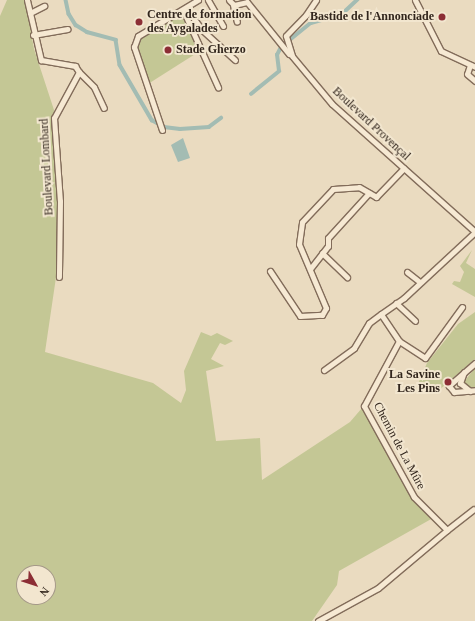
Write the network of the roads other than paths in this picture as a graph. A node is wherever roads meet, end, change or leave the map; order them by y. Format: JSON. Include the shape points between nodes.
{"nodes":[{"id":1,"x":27,"y":0,"type":"edge"},
{"id":2,"x":198,"y":0,"type":"edge"},
{"id":3,"x":208,"y":0,"type":"edge"},
{"id":4,"x":316,"y":0,"type":"edge"},
{"id":5,"x":416,"y":0,"type":"edge"},
{"id":6,"x":231,"y":2,"type":"edge"},
{"id":7,"x":44,"y":6,"type":"dead end"},
{"id":8,"x":184,"y":9,"type":"junction"},
{"id":9,"x":30,"y":13,"type":"junction"},
{"id":10,"x":237,"y":22,"type":"dead end"},
{"id":11,"x":223,"y":26,"type":"dead end"},
{"id":12,"x":67,"y":29,"type":"dead end"},
{"id":13,"x":33,"y":35,"type":"junction"},
{"id":14,"x":286,"y":48,"type":"junction"},
{"id":15,"x":235,"y":60,"type":"dead end"},
{"id":16,"x":473,"y":66,"type":"edge"},
{"id":17,"x":79,"y":72,"type":"junction"},
{"id":18,"x":475,"y":81,"type":"edge"},
{"id":19,"x":218,"y":87,"type":"dead end"},
{"id":20,"x":104,"y":108,"type":"dead end"},
{"id":21,"x":162,"y":130,"type":"dead end"},
{"id":22,"x":404,"y":168,"type":"junction"},
{"id":23,"x":369,"y":193,"type":"junction"},
{"id":24,"x":475,"y":232,"type":"edge"},
{"id":25,"x":322,"y":253,"type":"junction"},
{"id":26,"x":310,"y":269,"type":"junction"},
{"id":27,"x":270,"y":271,"type":"dead end"},
{"id":28,"x":407,"y":272,"type":"dead end"},
{"id":29,"x":59,"y":277,"type":"dead end"},
{"id":30,"x":347,"y":277,"type":"dead end"},
{"id":31,"x":420,"y":282,"type":"junction"},
{"id":32,"x":396,"y":303,"type":"junction"},
{"id":33,"x":462,"y":307,"type":"dead end"},
{"id":34,"x":381,"y":314,"type":"junction"},
{"id":35,"x":415,"y":321,"type":"dead end"},
{"id":36,"x":399,"y":341,"type":"junction"},
{"id":37,"x":475,"y":363,"type":"edge"},
{"id":38,"x":467,"y":369,"type":"junction"},
{"id":39,"x":324,"y":370,"type":"dead end"},
{"id":40,"x":473,"y":391,"type":"edge"},
{"id":41,"x":474,"y":508,"type":"edge"},
{"id":42,"x":447,"y":530,"type":"junction"},
{"id":43,"x":318,"y":621,"type":"edge"}],
"edges":[{"from":1,"to":9,"type":"street"},
{"from":2,"to":8,"type":"street"},
{"from":3,"to":11,"type":"street"},
{"from":4,"to":14,"type":"street","name":"Boulevard Provençal","via":[[285,39]]},
{"from":5,"to":16,"type":"street","via":[[441,51]]},
{"from":6,"to":10,"type":"street"},
{"from":6,"to":14,"type":"street","via":[[247,2]]},
{"from":7,"to":9,"type":"street"},
{"from":8,"to":15,"type":"street","via":[[201,29]]},
{"from":8,"to":19,"type":"street"},
{"from":8,"to":21,"type":"street","via":[[138,36],[134,47]]},
{"from":9,"to":13,"type":"street"},
{"from":12,"to":13,"type":"street"},
{"from":13,"to":17,"type":"street","via":[[41,60],[75,66]]},
{"from":14,"to":22,"type":"street","name":"Boulevard Provençal","via":[[332,104]]},
{"from":16,"to":18,"type":"street","via":[[467,74]]},
{"from":17,"to":20,"type":"street","via":[[94,87]]},
{"from":17,"to":29,"type":"street","name":"Boulevard Lombard","via":[[54,118],[60,201]]},
{"from":22,"to":23,"type":"street","via":[[376,197]]},
{"from":22,"to":24,"type":"street","name":"Boulevard Provençal"},
{"from":23,"to":25,"type":"street","via":[[328,238],[328,246]]},
{"from":23,"to":26,"type":"street","via":[[359,187],[333,189],[302,222],[299,244]]},
{"from":24,"to":31,"type":"street"},
{"from":25,"to":26,"type":"street"},
{"from":25,"to":30,"type":"street"},
{"from":26,"to":27,"type":"street","via":[[326,308],[322,315],[304,318]]},
{"from":28,"to":31,"type":"street"},
{"from":31,"to":32,"type":"street"},
{"from":32,"to":34,"type":"street"},
{"from":32,"to":35,"type":"street"},
{"from":33,"to":36,"type":"street","via":[[425,358]]},
{"from":34,"to":36,"type":"street"},
{"from":34,"to":39,"type":"street","via":[[369,323],[354,348]]},
{"from":36,"to":42,"type":"street","name":"Chemin de La Mûre","via":[[364,406],[414,497]]},
{"from":37,"to":38,"type":"street"},
{"from":38,"to":40,"type":"street","via":[[460,383],[462,388]]},
{"from":38,"to":40,"type":"street","via":[[451,384],[452,392]]},
{"from":41,"to":42,"type":"street"},
{"from":42,"to":43,"type":"street","via":[[378,588]]}]}
